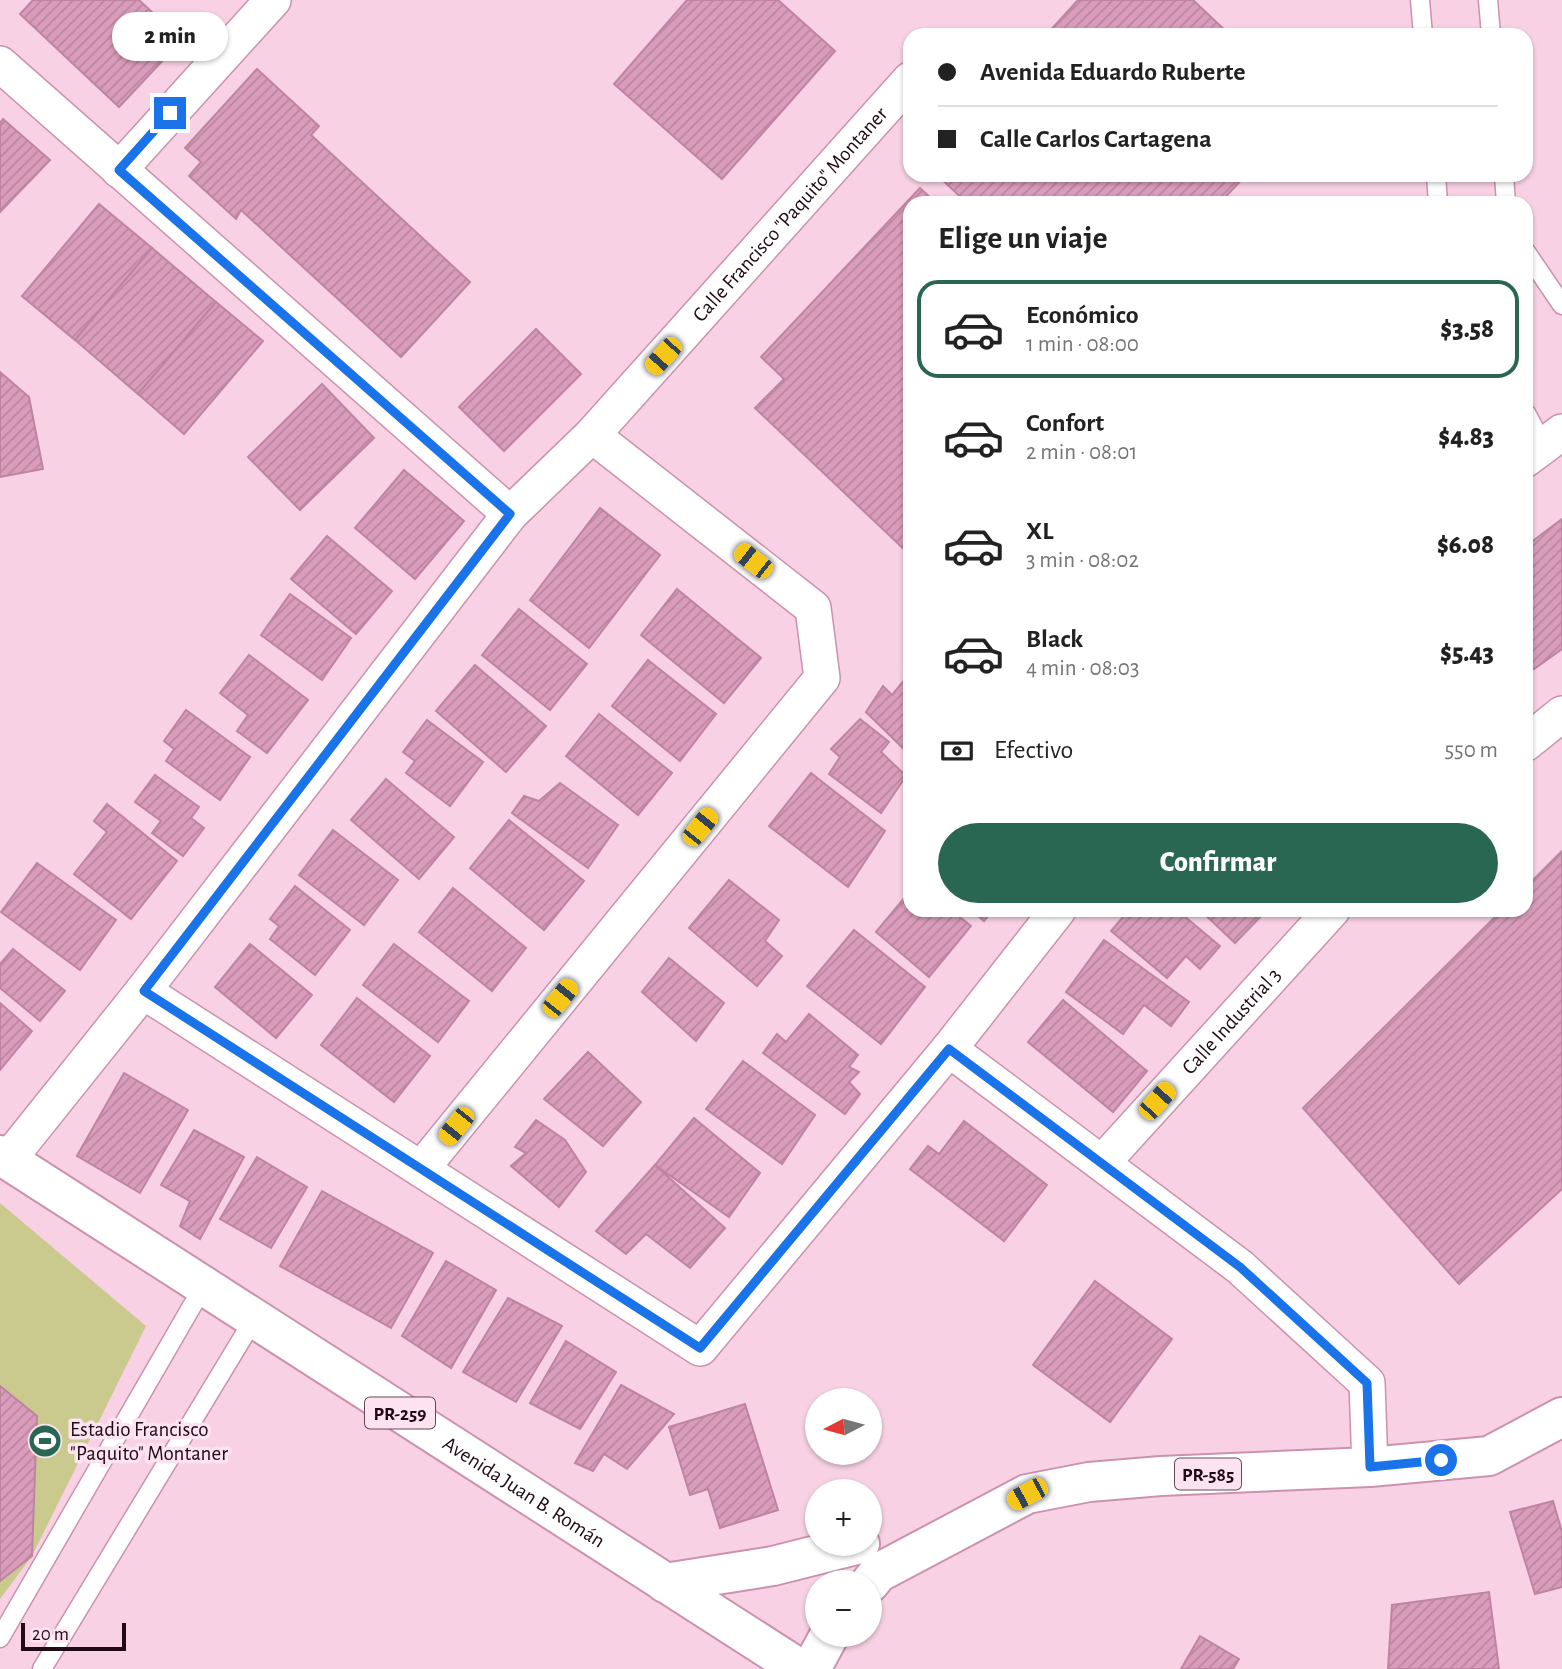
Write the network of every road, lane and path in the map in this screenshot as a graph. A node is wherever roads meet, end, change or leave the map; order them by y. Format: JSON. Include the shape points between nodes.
{"nodes":[{"id":1,"x":273,"y":0,"type":"edge"},
{"id":2,"x":1420,"y":0,"type":"edge"},
{"id":3,"x":1488,"y":0,"type":"edge"},
{"id":4,"x":1422,"y":28,"type":"edge"},
{"id":5,"x":1490,"y":28,"type":"edge"},
{"id":6,"x":0,"y":64,"type":"edge"},
{"id":7,"x":903,"y":88,"type":"edge"},
{"id":8,"x":119,"y":170,"type":"junction"},
{"id":9,"x":1533,"y":262,"type":"edge"},
{"id":10,"x":1562,"y":305,"type":"edge"},
{"id":11,"x":1533,"y":425,"type":"edge"},
{"id":12,"x":592,"y":435,"type":"junction"},
{"id":13,"x":1544,"y":445,"type":"edge"},
{"id":14,"x":510,"y":514,"type":"junction"},
{"id":15,"x":1562,"y":714,"type":"edge"},
{"id":16,"x":1533,"y":737,"type":"edge"},
{"id":17,"x":1053,"y":917,"type":"edge"},
{"id":18,"x":1326,"y":917,"type":"edge"},
{"id":19,"x":144,"y":991,"type":"junction"},
{"id":20,"x":949,"y":1049,"type":"junction"},
{"id":21,"x":3,"y":1158,"type":"edge"},
{"id":22,"x":1102,"y":1163,"type":"junction"},
{"id":23,"x":421,"y":1169,"type":"junction"},
{"id":24,"x":203,"y":1287,"type":"junction"},
{"id":25,"x":254,"y":1319,"type":"junction"},
{"id":26,"x":1562,"y":1417,"type":"edge"},
{"id":27,"x":1370,"y":1467,"type":"junction"},
{"id":28,"x":1027,"y":1494,"type":"junction"},
{"id":29,"x":882,"y":1537,"type":"edge"},
{"id":30,"x":813,"y":1556,"type":"edge"},
{"id":31,"x":882,"y":1571,"type":"edge"},
{"id":32,"x":665,"y":1583,"type":"junction"},
{"id":33,"x":0,"y":1638,"type":"edge"},
{"id":34,"x":823,"y":1647,"type":"edge"},
{"id":35,"x":42,"y":1669,"type":"edge"},
{"id":36,"x":800,"y":1669,"type":"edge"},
{"id":37,"x":811,"y":1669,"type":"edge"}],
"edges":[{"from":1,"to":8,"type":"street"},
{"from":2,"to":4,"type":"lane"},
{"from":3,"to":5,"type":"lane"},
{"from":6,"to":8,"type":"street"},
{"from":7,"to":12,"type":"street","name":"Calle Francisco \"Paquito\" Montaner"},
{"from":8,"to":14,"type":"street"},
{"from":9,"to":10,"type":"lane"},
{"from":11,"to":13,"type":"lane"},
{"from":12,"to":14,"type":"street","name":"Calle Francisco \"Paquito\" Montaner"},
{"from":12,"to":23,"type":"street","via":[[813,608],[822,678]]},
{"from":14,"to":19,"type":"street","name":"Calle Francisco \"Paquito\" Montaner"},
{"from":15,"to":16,"type":"street"},
{"from":17,"to":20,"type":"street"},
{"from":18,"to":22,"type":"street","name":"Calle Industrial 3"},
{"from":19,"to":21,"type":"street","name":"Calle Francisco \"Paquito\" Montaner"},
{"from":19,"to":23,"type":"street"},
{"from":20,"to":22,"type":"street"},
{"from":20,"to":23,"type":"street","via":[[700,1348]]},
{"from":21,"to":24,"type":"main road","name":"Avenida Juan B. Román","number":"PR-259"},
{"from":22,"to":27,"type":"street","via":[[1240,1267],[1367,1383]]},
{"from":24,"to":25,"type":"main road","name":"Avenida Juan B. Román","number":"PR-259"},
{"from":24,"to":33,"type":"lane"},
{"from":25,"to":32,"type":"main road","name":"Avenida Juan B. Román","number":"PR-259"},
{"from":25,"to":35,"type":"lane"},
{"from":26,"to":27,"type":"main road","number":"PR-585","via":[[1489,1456]]},
{"from":27,"to":28,"type":"main road","number":"PR-585","via":[[1161,1476],[1089,1482]]},
{"from":28,"to":29,"type":"main road"},
{"from":28,"to":31,"type":"main road","number":"PR-585"},
{"from":30,"to":32,"type":"main road"},
{"from":32,"to":36,"type":"main road","name":"Avenida Juan B. Román","number":"PR-259"},
{"from":34,"to":37,"type":"main road"}]}
